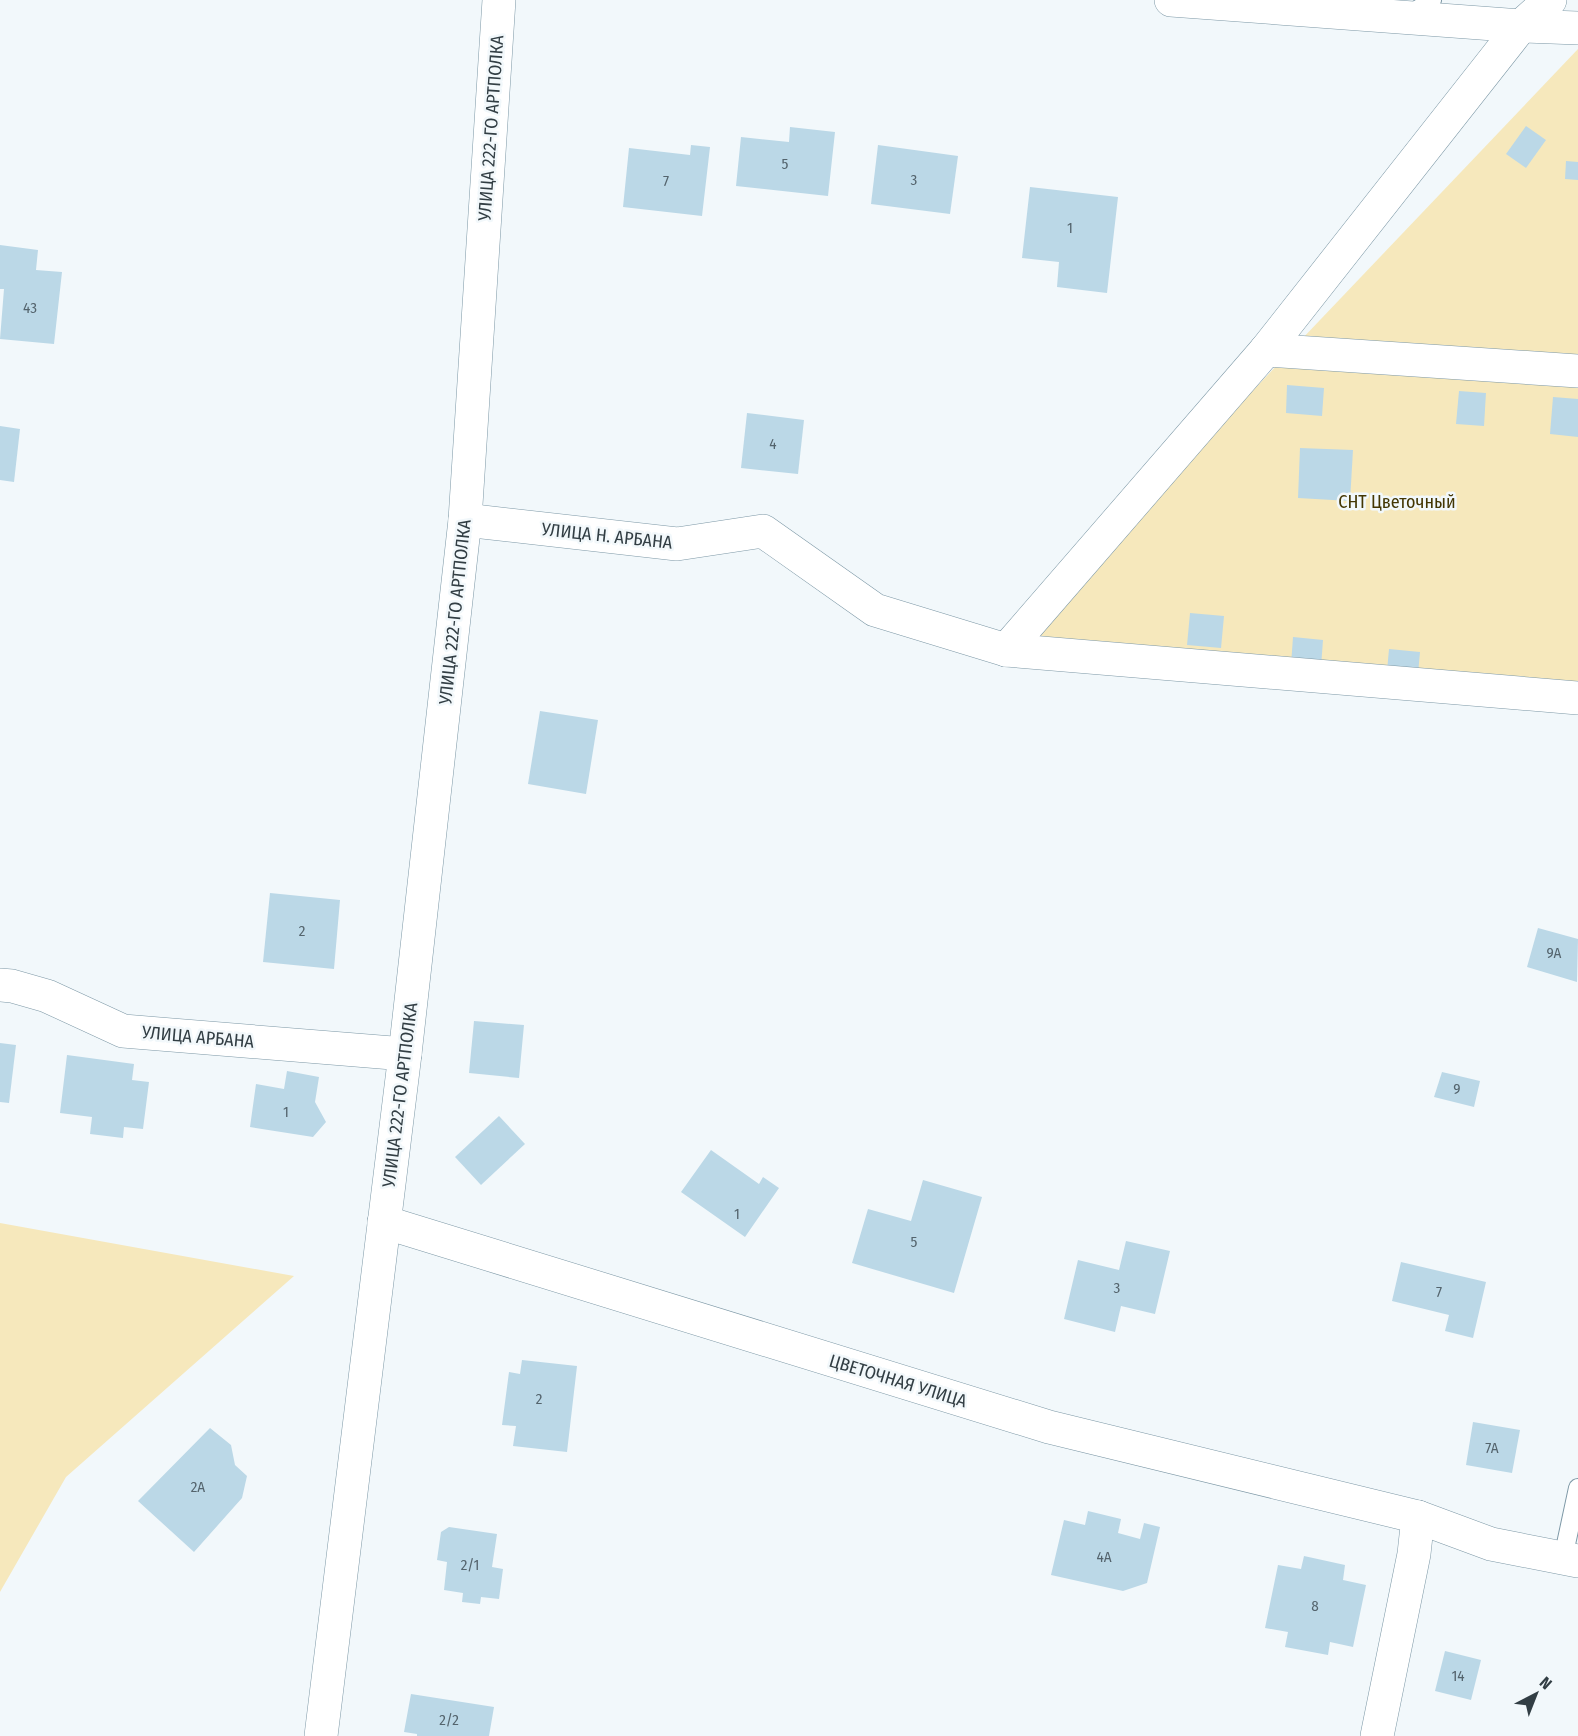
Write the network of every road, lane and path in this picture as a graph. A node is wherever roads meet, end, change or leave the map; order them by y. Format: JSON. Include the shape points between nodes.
{"nodes":[{"id":1,"x":499,"y":0,"type":"edge"},
{"id":2,"x":1171,"y":0,"type":"edge"},
{"id":3,"x":1550,"y":0,"type":"edge"},
{"id":4,"x":1419,"y":8,"type":"edge"},
{"id":5,"x":1521,"y":26,"type":"junction"},
{"id":6,"x":1578,"y":28,"type":"edge"},
{"id":7,"x":1266,"y":350,"type":"junction"},
{"id":8,"x":1578,"y":371,"type":"edge"},
{"id":9,"x":465,"y":520,"type":"junction"},
{"id":10,"x":1006,"y":650,"type":"junction"},
{"id":11,"x":1578,"y":698,"type":"edge"},
{"id":12,"x":0,"y":985,"type":"edge"},
{"id":13,"x":405,"y":1054,"type":"junction"},
{"id":14,"x":384,"y":1222,"type":"junction"},
{"id":15,"x":1578,"y":1488,"type":"edge"},
{"id":16,"x":1418,"y":1518,"type":"junction"},
{"id":17,"x":1570,"y":1560,"type":"edge"},
{"id":18,"x":321,"y":1736,"type":"edge"},
{"id":19,"x":1377,"y":1736,"type":"edge"}],
"edges":[{"from":1,"to":9,"type":"street","name":"УЛИЦА 222-ГО АРТПОЛКА"},
{"from":2,"to":4,"type":"street"},
{"from":3,"to":5,"type":"street"},
{"from":4,"to":5,"type":"street"},
{"from":5,"to":6,"type":"street"},
{"from":5,"to":7,"type":"street"},
{"from":7,"to":8,"type":"street"},
{"from":7,"to":10,"type":"street"},
{"from":9,"to":10,"type":"street","name":"УЛИЦА Н. АРБАНА","via":[[677,544],[764,531],[875,610]]},
{"from":9,"to":13,"type":"street","name":"УЛИЦА 222-ГО АРТПОЛКА"},
{"from":10,"to":11,"type":"street","name":"УЛИЦА Н. АРБАНА"},
{"from":12,"to":13,"type":"street","name":"УЛИЦА АРБАНА","via":[[47,996],[123,1031]]},
{"from":13,"to":14,"type":"street","name":"УЛИЦА 222-ГО АРТПОЛКА"},
{"from":14,"to":16,"type":"street","name":"ЦВЕТОЧНАЯ УЛИЦА","via":[[1049,1427]]},
{"from":14,"to":18,"type":"street","name":"УЛИЦА 222-ГО АРТПОЛКА"},
{"from":15,"to":17,"type":"lane"},
{"from":16,"to":17,"type":"street","name":"ЦВЕТОЧНАЯ УЛИЦА","via":[[1491,1544]]},
{"from":16,"to":19,"type":"street"}]}
